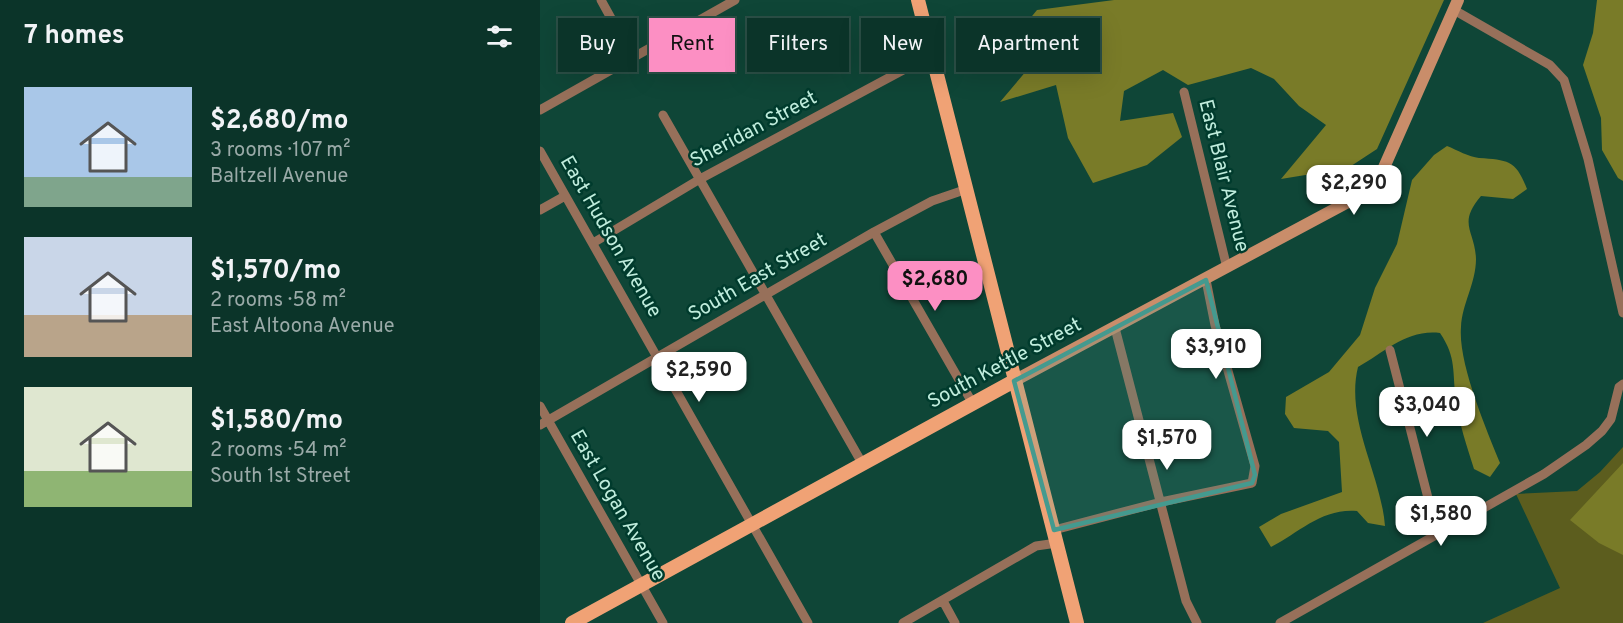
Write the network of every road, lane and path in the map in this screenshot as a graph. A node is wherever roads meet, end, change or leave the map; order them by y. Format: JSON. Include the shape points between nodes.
{"nodes":[{"id":1,"x":601,"y":0,"type":"edge"},
{"id":2,"x":735,"y":0,"type":"edge"},
{"id":3,"x":918,"y":0,"type":"edge"},
{"id":4,"x":1456,"y":5,"type":"edge"},
{"id":5,"x":611,"y":18,"type":"edge"},
{"id":6,"x":923,"y":18,"type":"edge"},
{"id":7,"x":637,"y":56,"type":"edge"},
{"id":8,"x":608,"y":72,"type":"edge"},
{"id":9,"x":899,"y":72,"type":"edge"},
{"id":10,"x":938,"y":72,"type":"edge"},
{"id":11,"x":1184,"y":92,"type":"dead end"},
{"id":12,"x":540,"y":111,"type":"edge"},
{"id":13,"x":663,"y":115,"type":"dead end"},
{"id":14,"x":540,"y":152,"type":"edge"},
{"id":15,"x":700,"y":179,"type":"junction"},
{"id":16,"x":967,"y":189,"type":"junction"},
{"id":17,"x":565,"y":196,"type":"junction"},
{"id":18,"x":540,"y":210,"type":"edge"},
{"id":19,"x":874,"y":232,"type":"junction"},
{"id":20,"x":593,"y":243,"type":"junction"},
{"id":21,"x":1227,"y":268,"type":"junction"},
{"id":22,"x":1206,"y":279,"type":"junction"},
{"id":23,"x":767,"y":294,"type":"junction"},
{"id":24,"x":1623,"y":313,"type":"edge"},
{"id":25,"x":1114,"y":328,"type":"junction"},
{"id":26,"x":1390,"y":350,"type":"dead end"},
{"id":27,"x":657,"y":356,"type":"junction"},
{"id":28,"x":1014,"y":381,"type":"junction"},
{"id":29,"x":1623,"y":384,"type":"edge"},
{"id":30,"x":973,"y":404,"type":"junction"},
{"id":31,"x":540,"y":406,"type":"edge"},
{"id":32,"x":544,"y":423,"type":"edge"},
{"id":33,"x":862,"y":463,"type":"junction"},
{"id":34,"x":1161,"y":502,"type":"junction"},
{"id":35,"x":752,"y":524,"type":"junction"},
{"id":36,"x":1437,"y":533,"type":"junction"},
{"id":37,"x":1055,"y":537,"type":"junction"},
{"id":38,"x":641,"y":585,"type":"junction"},
{"id":39,"x":943,"y":601,"type":"junction"},
{"id":40,"x":1295,"y":619,"type":"edge"},
{"id":41,"x":572,"y":623,"type":"edge"},
{"id":42,"x":663,"y":623,"type":"edge"},
{"id":43,"x":808,"y":623,"type":"edge"},
{"id":44,"x":903,"y":623,"type":"edge"},
{"id":45,"x":955,"y":623,"type":"edge"},
{"id":46,"x":1077,"y":623,"type":"edge"},
{"id":47,"x":1197,"y":623,"type":"edge"},
{"id":48,"x":1280,"y":623,"type":"edge"}],
"edges":[{"from":1,"to":5,"type":"street"},
{"from":2,"to":7,"type":"street"},
{"from":3,"to":6,"type":"main road"},
{"from":4,"to":21,"type":"street","name":"South Kettle Street","via":[[1382,172],[1348,202]]},
{"from":4,"to":24,"type":"street","via":[[1550,65],[1564,80],[1588,159]]},
{"from":8,"to":12,"type":"street"},
{"from":9,"to":15,"type":"street","name":"Sheridan Street"},
{"from":10,"to":16,"type":"main road"},
{"from":11,"to":21,"type":"street","name":"East Blair Avenue"},
{"from":13,"to":15,"type":"street"},
{"from":14,"to":17,"type":"street","name":"East Hudson Avenue"},
{"from":15,"to":20,"type":"street","name":"Sheridan Street"},
{"from":15,"to":23,"type":"street"},
{"from":16,"to":19,"type":"street","name":"South East Street","via":[[932,201]]},
{"from":16,"to":28,"type":"main road"},
{"from":17,"to":18,"type":"street"},
{"from":17,"to":20,"type":"street","name":"East Hudson Avenue"},
{"from":19,"to":23,"type":"street","name":"South East Street"},
{"from":19,"to":30,"type":"street"},
{"from":20,"to":27,"type":"street","name":"East Hudson Avenue"},
{"from":21,"to":22,"type":"street","name":"South Kettle Street"},
{"from":22,"to":25,"type":"street","name":"South Kettle Street"},
{"from":22,"to":34,"type":"street","via":[[1255,466],[1252,483]]},
{"from":23,"to":27,"type":"street","name":"South East Street"},
{"from":23,"to":33,"type":"street"},
{"from":25,"to":28,"type":"street","name":"South Kettle Street"},
{"from":25,"to":34,"type":"street"},
{"from":26,"to":36,"type":"street"},
{"from":27,"to":32,"type":"street","name":"South East Street"},
{"from":27,"to":35,"type":"street","name":"East Hudson Avenue"},
{"from":28,"to":30,"type":"main road","name":"South Kettle Street"},
{"from":28,"to":37,"type":"main road"},
{"from":29,"to":36,"type":"street","via":[[1611,419],[1586,445],[1544,474]]},
{"from":30,"to":33,"type":"main road","name":"South Kettle Street"},
{"from":31,"to":32,"type":"street","name":"East Logan Avenue"},
{"from":32,"to":38,"type":"street","name":"East Logan Avenue"},
{"from":33,"to":35,"type":"main road","name":"South Kettle Street"},
{"from":34,"to":37,"type":"street"},
{"from":34,"to":47,"type":"street","via":[[1185,601]]},
{"from":35,"to":38,"type":"main road","name":"South Kettle Street"},
{"from":35,"to":43,"type":"street","name":"East Hudson Avenue"},
{"from":36,"to":40,"type":"street"},
{"from":37,"to":39,"type":"street"},
{"from":37,"to":46,"type":"main road"},
{"from":38,"to":41,"type":"main road","name":"South Kettle Street"},
{"from":38,"to":42,"type":"street","name":"East Logan Avenue"},
{"from":39,"to":44,"type":"street"},
{"from":39,"to":45,"type":"street"},
{"from":40,"to":48,"type":"street"}]}
